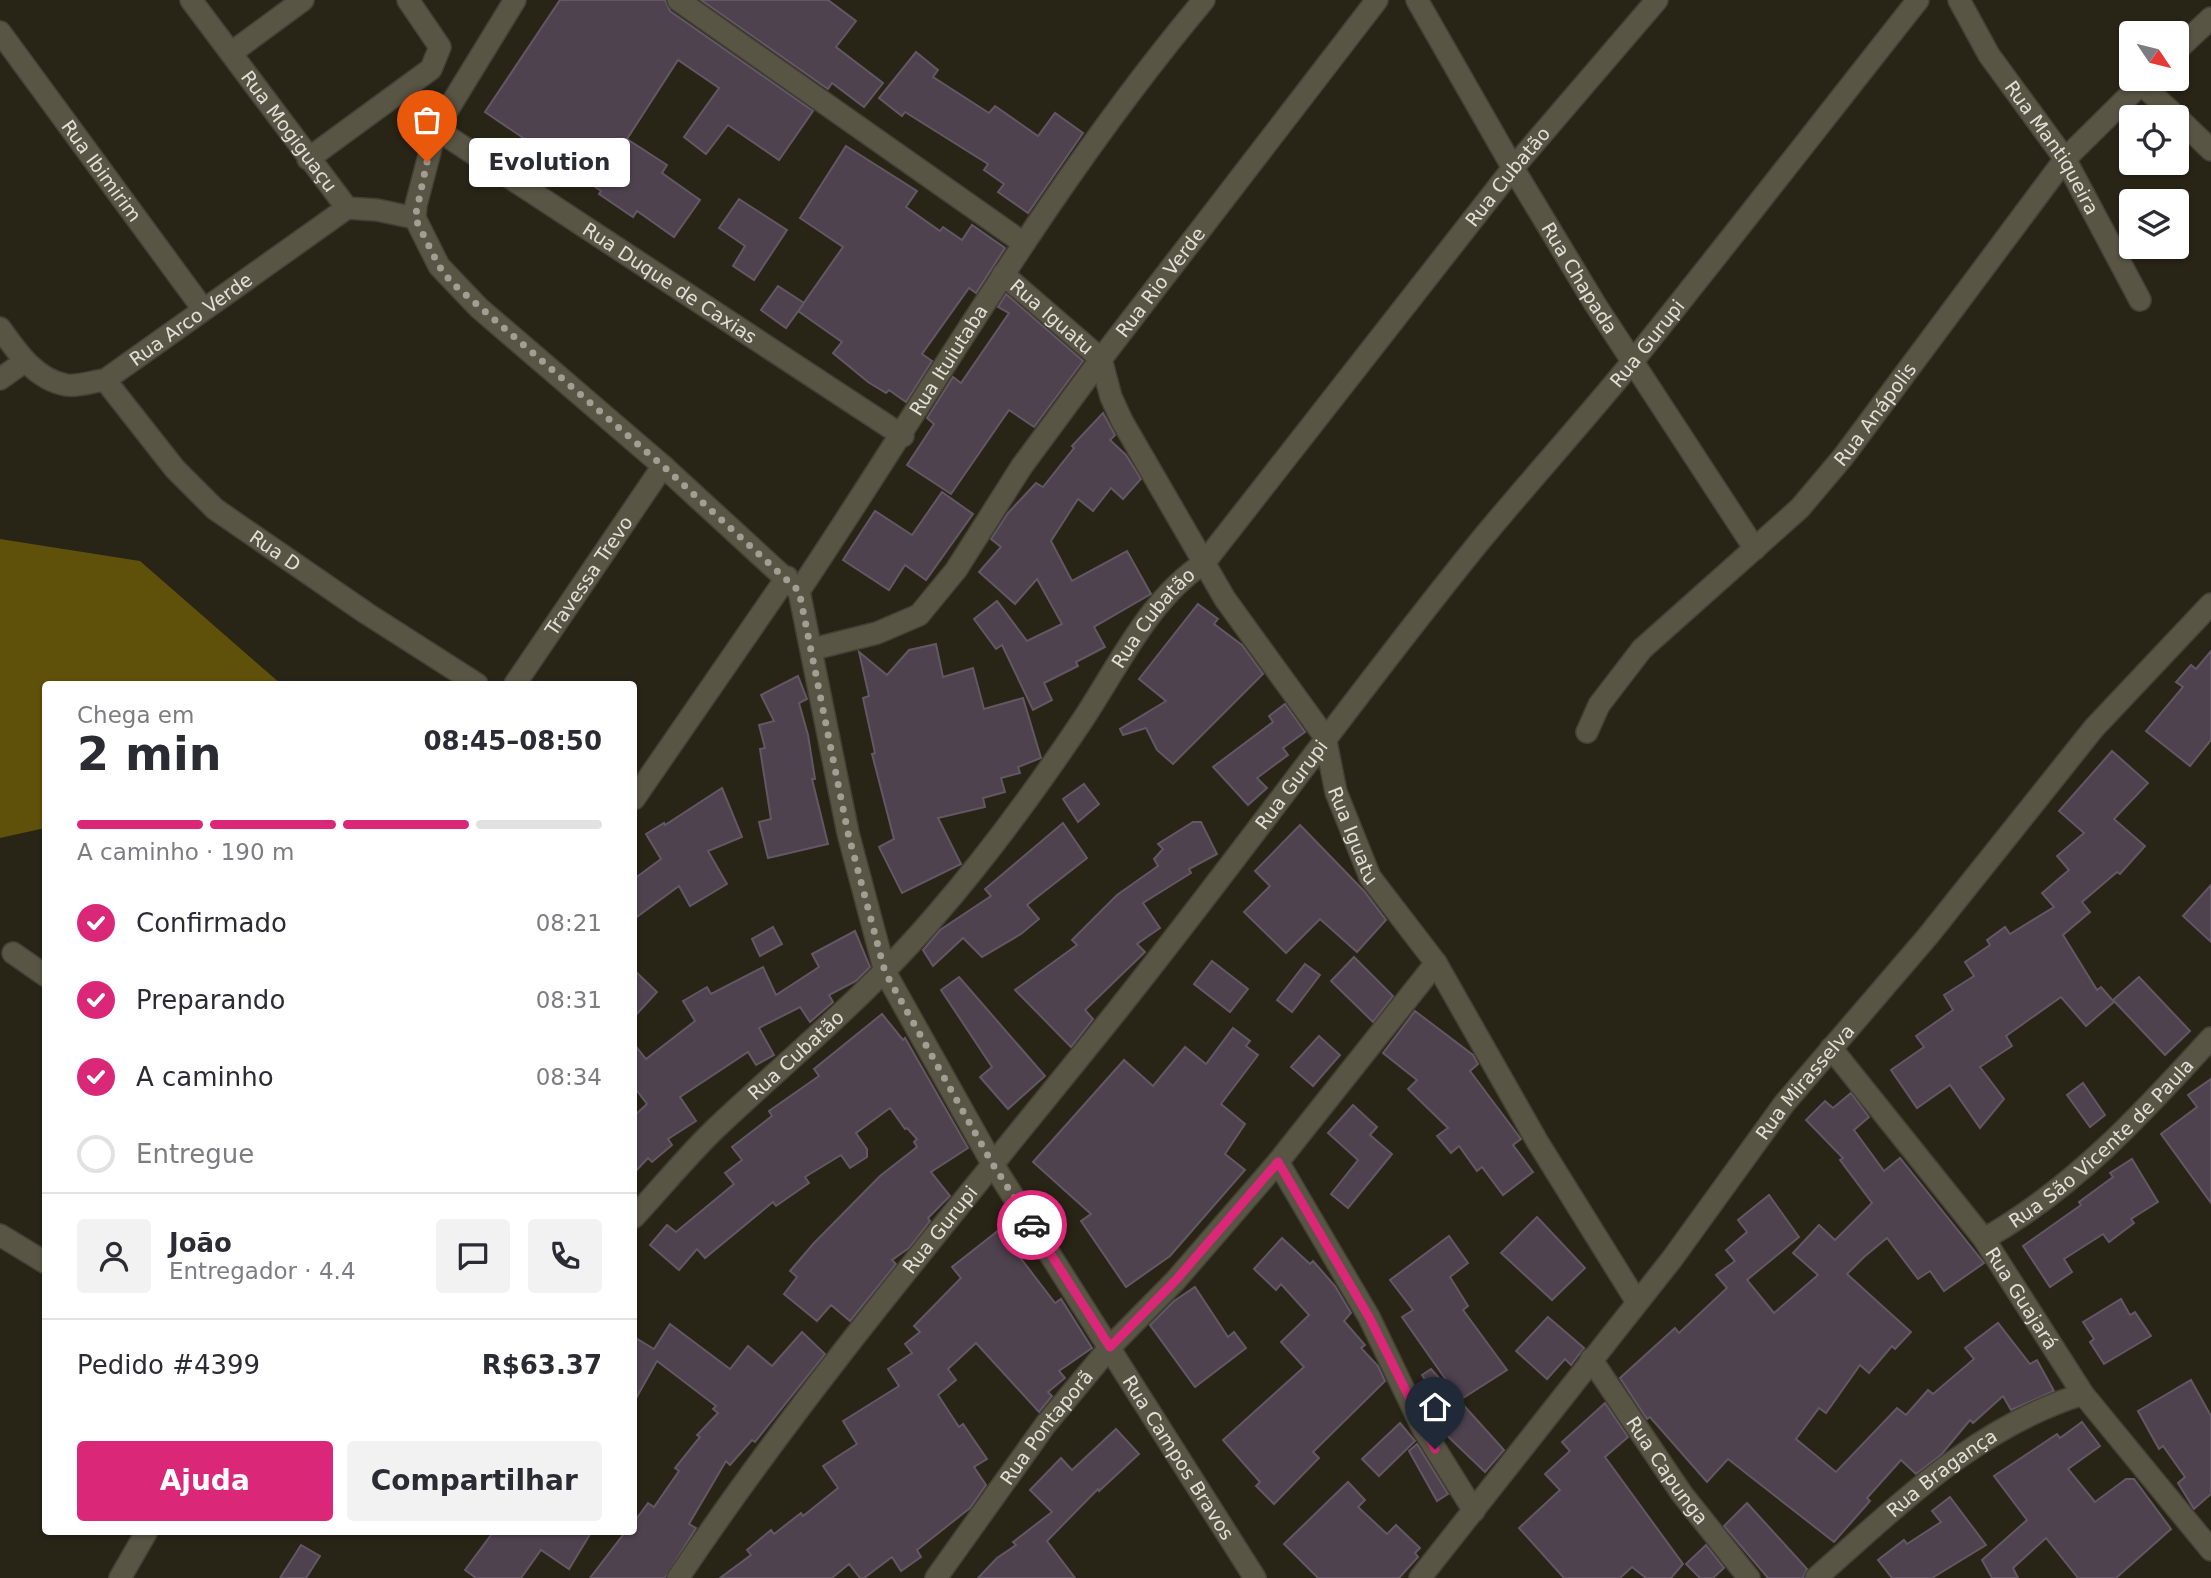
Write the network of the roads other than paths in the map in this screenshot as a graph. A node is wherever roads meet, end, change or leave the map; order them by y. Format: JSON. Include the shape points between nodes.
{"nodes":[{"id":1,"x":191,"y":0,"type":"edge"},
{"id":2,"x":303,"y":0,"type":"edge"},
{"id":3,"x":408,"y":0,"type":"edge"},
{"id":4,"x":515,"y":0,"type":"edge"},
{"id":5,"x":678,"y":0,"type":"edge"},
{"id":6,"x":1204,"y":0,"type":"edge"},
{"id":7,"x":1377,"y":0,"type":"edge"},
{"id":8,"x":1417,"y":0,"type":"edge"},
{"id":9,"x":1657,"y":0,"type":"edge"},
{"id":10,"x":1918,"y":0,"type":"edge"},
{"id":11,"x":1959,"y":0,"type":"edge"},
{"id":12,"x":2211,"y":18,"type":"edge"},
{"id":13,"x":0,"y":32,"type":"edge"},
{"id":14,"x":2189,"y":39,"type":"edge"},
{"id":15,"x":231,"y":53,"type":"junction"},
{"id":16,"x":2134,"y":91,"type":"edge"},
{"id":17,"x":2153,"y":91,"type":"edge"},
{"id":18,"x":2166,"y":105,"type":"edge"},
{"id":19,"x":436,"y":129,"type":"junction"},
{"id":20,"x":2189,"y":129,"type":"edge"},
{"id":21,"x":2211,"y":150,"type":"edge"},
{"id":22,"x":308,"y":159,"type":"junction"},
{"id":23,"x":2065,"y":159,"type":"junction"},
{"id":24,"x":1513,"y":168,"type":"junction"},
{"id":25,"x":348,"y":208,"type":"junction"},
{"id":26,"x":415,"y":218,"type":"junction"},
{"id":27,"x":1022,"y":242,"type":"junction"},
{"id":28,"x":1003,"y":274,"type":"junction"},
{"id":29,"x":2140,"y":300,"type":"dead end"},
{"id":30,"x":203,"y":309,"type":"junction"},
{"id":31,"x":0,"y":328,"type":"edge"},
{"id":32,"x":1101,"y":359,"type":"junction"},
{"id":33,"x":1634,"y":360,"type":"junction"},
{"id":34,"x":24,"y":362,"type":"junction"},
{"id":35,"x":0,"y":379,"type":"edge"},
{"id":36,"x":105,"y":380,"type":"junction"},
{"id":37,"x":903,"y":436,"type":"junction"},
{"id":38,"x":663,"y":466,"type":"junction"},
{"id":39,"x":1755,"y":549,"type":"junction"},
{"id":40,"x":1204,"y":564,"type":"junction"},
{"id":41,"x":793,"y":584,"type":"junction"},
{"id":42,"x":2211,"y":604,"type":"edge"},
{"id":43,"x":813,"y":649,"type":"junction"},
{"id":44,"x":472,"y":681,"type":"edge"},
{"id":45,"x":517,"y":681,"type":"edge"},
{"id":46,"x":1587,"y":732,"type":"dead end"},
{"id":47,"x":1325,"y":737,"type":"junction"},
{"id":48,"x":637,"y":790,"type":"edge"},
{"id":49,"x":13,"y":953,"type":"dead end"},
{"id":50,"x":1436,"y":962,"type":"junction"},
{"id":51,"x":885,"y":972,"type":"junction"},
{"id":52,"x":42,"y":973,"type":"edge"},
{"id":53,"x":2211,"y":1038,"type":"edge"},
{"id":54,"x":1832,"y":1048,"type":"junction"},
{"id":55,"x":1278,"y":1162,"type":"junction"},
{"id":56,"x":992,"y":1163,"type":"junction"},
{"id":57,"x":637,"y":1214,"type":"edge"},
{"id":58,"x":0,"y":1235,"type":"edge"},
{"id":59,"x":1984,"y":1238,"type":"junction"},
{"id":60,"x":42,"y":1261,"type":"edge"},
{"id":61,"x":1637,"y":1302,"type":"junction"},
{"id":62,"x":1110,"y":1347,"type":"junction"},
{"id":63,"x":1591,"y":1359,"type":"junction"},
{"id":64,"x":2083,"y":1394,"type":"junction"},
{"id":65,"x":1474,"y":1511,"type":"junction"},
{"id":66,"x":2203,"y":1522,"type":"edge"},
{"id":67,"x":145,"y":1535,"type":"edge"},
{"id":68,"x":2211,"y":1550,"type":"edge"},
{"id":69,"x":120,"y":1578,"type":"edge"},
{"id":70,"x":678,"y":1578,"type":"edge"},
{"id":71,"x":936,"y":1578,"type":"edge"},
{"id":72,"x":1255,"y":1578,"type":"edge"},
{"id":73,"x":1420,"y":1578,"type":"edge"},
{"id":74,"x":1749,"y":1578,"type":"edge"},
{"id":75,"x":1816,"y":1578,"type":"edge"}],
"edges":[{"from":1,"to":15,"type":"street","name":"Rua Mogiguaçu"},
{"from":2,"to":15,"type":"street"},
{"from":3,"to":22,"type":"street","via":[[440,47],[431,69]]},
{"from":4,"to":19,"type":"street"},
{"from":5,"to":27,"type":"street"},
{"from":6,"to":27,"type":"street","name":"Rua Ituiutaba","via":[[1106,123]]},
{"from":7,"to":32,"type":"street","name":"Rua Rio Verde"},
{"from":8,"to":24,"type":"street","name":"Rua Chapada"},
{"from":9,"to":24,"type":"street","name":"Rua Cubatão"},
{"from":10,"to":33,"type":"street","name":"Rua Gurupi"},
{"from":11,"to":23,"type":"street","name":"Rua Mantiqueira","via":[[1989,55]]},
{"from":12,"to":14,"type":"street"},
{"from":13,"to":30,"type":"street","name":"Rua Ibimirim"},
{"from":15,"to":22,"type":"street","name":"Rua Mogiguaçu"},
{"from":16,"to":23,"type":"street","name":"Rua Anápolis"},
{"from":17,"to":18,"type":"street"},
{"from":19,"to":26,"type":"street"},
{"from":19,"to":37,"type":"street","name":"Rua Duque de Caxias"},
{"from":20,"to":21,"type":"street"},
{"from":22,"to":25,"type":"street","name":"Rua Mogiguaçu"},
{"from":23,"to":29,"type":"street","name":"Rua Mantiqueira"},
{"from":23,"to":39,"type":"street","name":"Rua Anápolis","via":[[1843,457],[1800,508]]},
{"from":24,"to":33,"type":"street","name":"Rua Chapada"},
{"from":24,"to":40,"type":"street","name":"Rua Cubatão"},
{"from":25,"to":26,"type":"street","name":"Rua Mogiguaçu"},
{"from":25,"to":30,"type":"street","name":"Rua Arco Verde"},
{"from":26,"to":38,"type":"street","via":[[451,282]]},
{"from":27,"to":28,"type":"street","name":"Rua Ituiutaba"},
{"from":28,"to":32,"type":"street","name":"Rua Iguatu"},
{"from":28,"to":37,"type":"street","name":"Rua Ituiutaba"},
{"from":30,"to":36,"type":"street","name":"Rua Arco Verde"},
{"from":31,"to":34,"type":"street"},
{"from":32,"to":40,"type":"street","name":"Rua Iguatu","via":[[1122,421]]},
{"from":32,"to":43,"type":"street","name":"Rua Rio Verde","via":[[1022,466],[956,570],[919,615],[877,633]]},
{"from":33,"to":39,"type":"street","name":"Rua Chapada"},
{"from":33,"to":47,"type":"street","name":"Rua Gurupi","via":[[1481,540]]},
{"from":34,"to":35,"type":"street"},
{"from":34,"to":36,"type":"street","name":"Rua Arco Verde","via":[[67,385]]},
{"from":36,"to":44,"type":"street","name":"Rua D","via":[[175,469],[215,509]]},
{"from":37,"to":41,"type":"street","name":"Rua Ituiutaba"},
{"from":38,"to":41,"type":"street"},
{"from":38,"to":45,"type":"street","name":"Travessa Trevo"},
{"from":39,"to":46,"type":"street","name":"Rua Anápolis","via":[[1642,649],[1600,705]]},
{"from":40,"to":47,"type":"street","name":"Rua Iguatu"},
{"from":40,"to":51,"type":"street","name":"Rua Cubatão","via":[[1184,577],[1153,613],[984,857]]},
{"from":41,"to":43,"type":"street","name":"Rua Campos Bravos"},
{"from":41,"to":48,"type":"street","name":"Rua Ituiutaba"},
{"from":42,"to":54,"type":"street","name":"Rua Mirasselva","via":[[2094,728],[1965,892]]},
{"from":43,"to":51,"type":"street","name":"Rua Campos Bravos","via":[[848,833]]},
{"from":47,"to":50,"type":"street","name":"Rua Iguatu","via":[[1336,792],[1370,877]]},
{"from":47,"to":56,"type":"street","name":"Rua Gurupi","via":[[1115,1013]]},
{"from":49,"to":52,"type":"street"},
{"from":50,"to":55,"type":"street","name":"Rua Pontaporã"},
{"from":50,"to":61,"type":"street","name":"Rua Iguatu","via":[[1537,1141]]},
{"from":51,"to":56,"type":"street","name":"Rua Campos Bravos"},
{"from":51,"to":57,"type":"street","name":"Rua Cubatão","via":[[714,1131]]},
{"from":53,"to":59,"type":"street","name":"Rua São Vicente de Paula","via":[[2082,1168],[2025,1214]]},
{"from":54,"to":59,"type":"street","name":"Rua Guajará"},
{"from":54,"to":61,"type":"street","name":"Rua Mirasselva","via":[[1756,1138]]},
{"from":55,"to":62,"type":"street","name":"Rua Pontaporã","via":[[1176,1280]]},
{"from":55,"to":65,"type":"street","via":[[1369,1317],[1423,1429]]},
{"from":56,"to":62,"type":"street","name":"Rua Campos Bravos"},
{"from":56,"to":70,"type":"street","name":"Rua Gurupi","via":[[806,1401]]},
{"from":58,"to":60,"type":"street"},
{"from":59,"to":64,"type":"street","name":"Rua Guajará"},
{"from":61,"to":63,"type":"street","name":"Rua Mirasselva"},
{"from":62,"to":71,"type":"street","name":"Rua Pontaporã","via":[[1046,1424]]},
{"from":62,"to":72,"type":"street","name":"Rua Campos Bravos"},
{"from":63,"to":65,"type":"street","name":"Rua Mirasselva"},
{"from":63,"to":74,"type":"street","name":"Rua Capunga","via":[[1682,1494]]},
{"from":64,"to":66,"type":"street","name":"Rua Guajará"},
{"from":64,"to":75,"type":"street","name":"Rua Bragança","via":[[2045,1406],[1983,1439],[1941,1468]]},
{"from":65,"to":73,"type":"street","name":"Rua Mirasselva"},
{"from":66,"to":68,"type":"street","name":"Rua Guajará"},
{"from":67,"to":69,"type":"street"}]}
